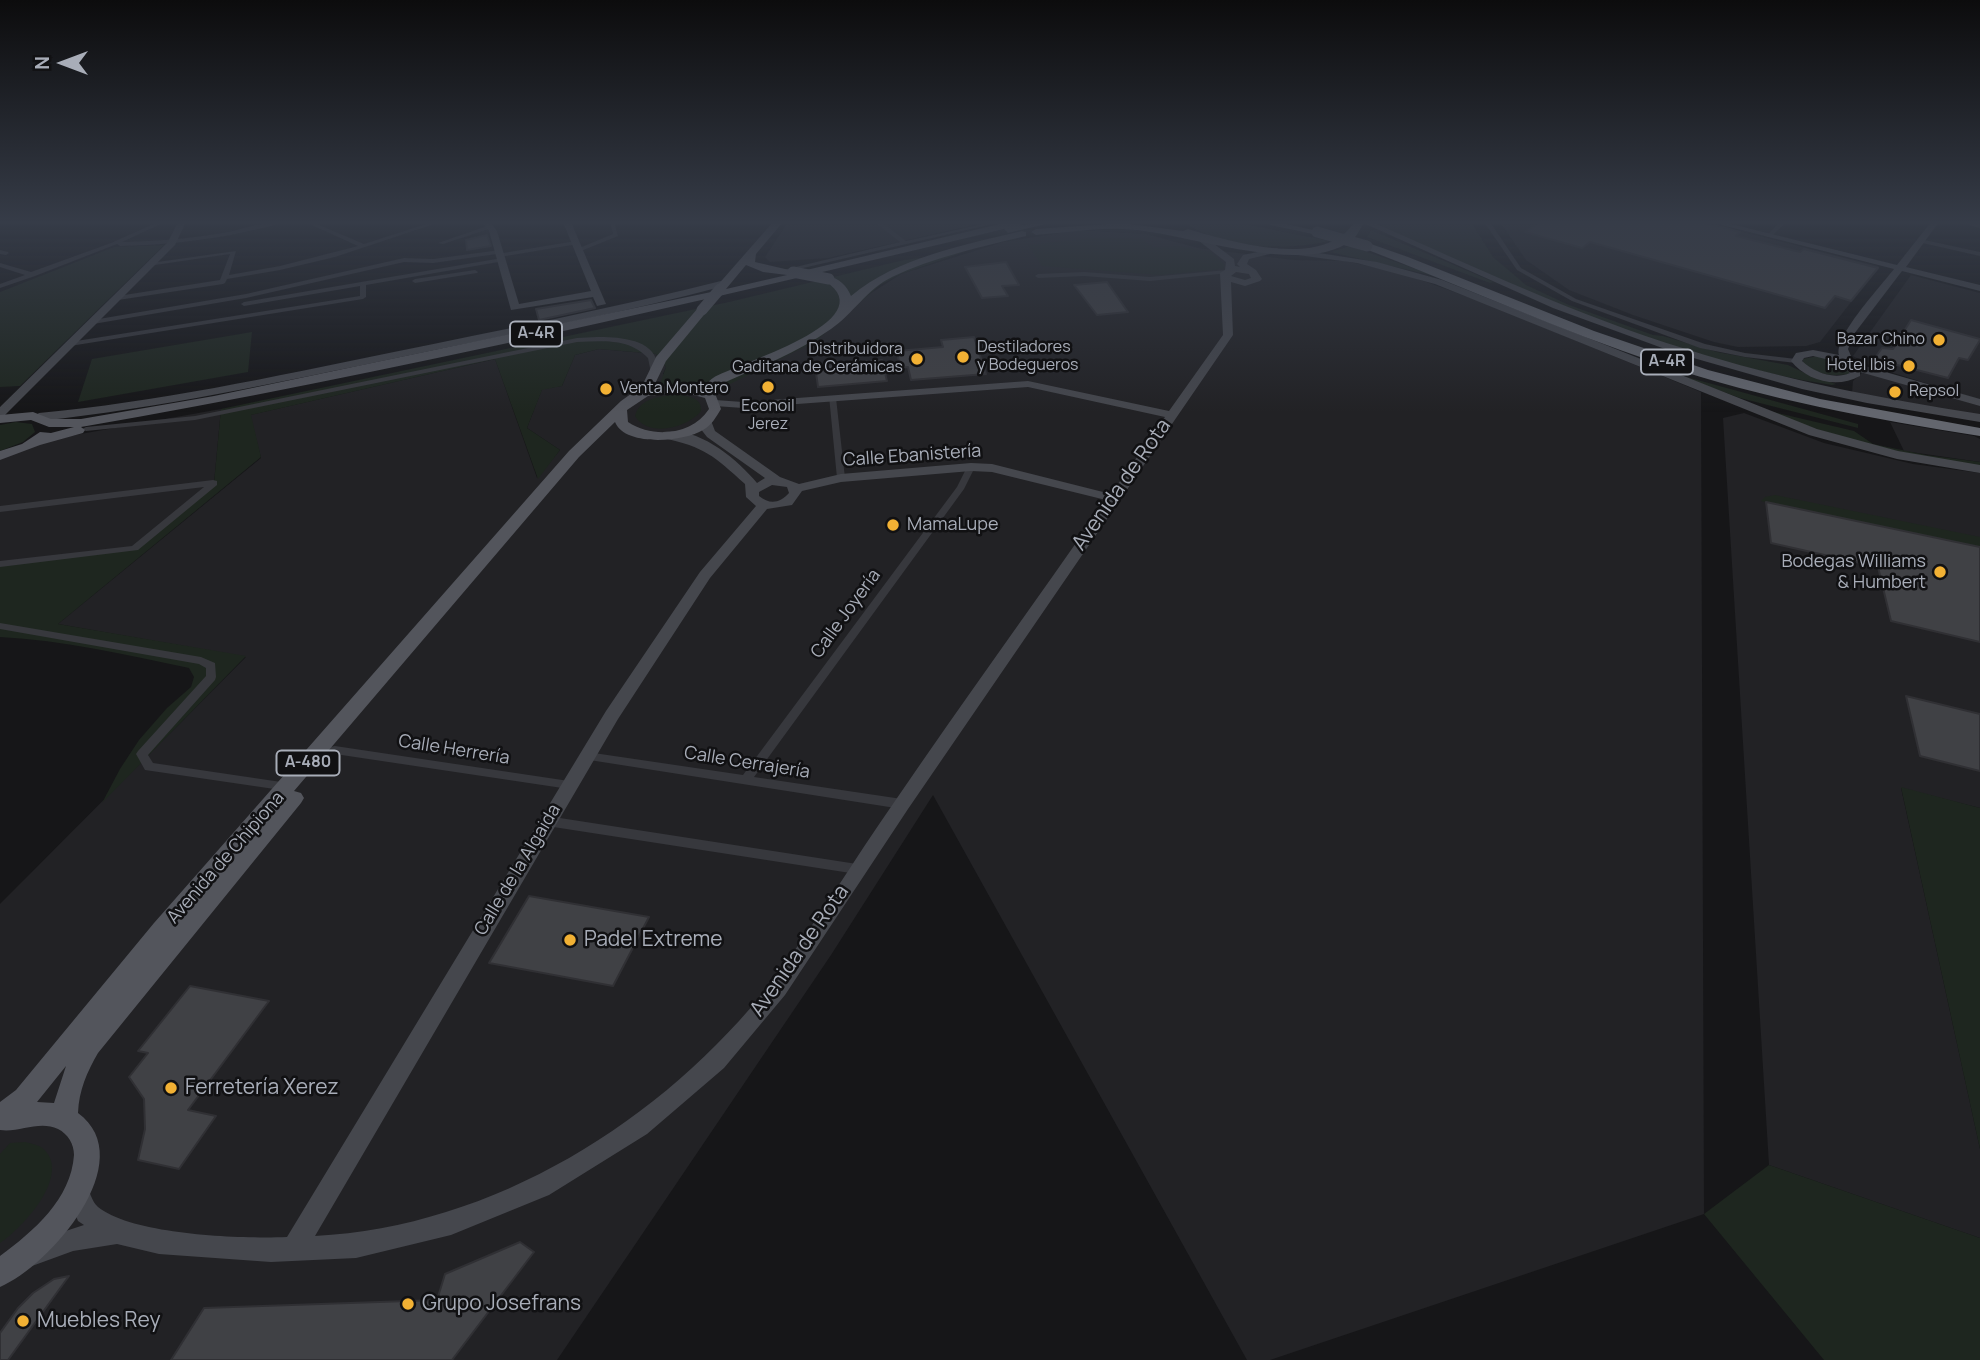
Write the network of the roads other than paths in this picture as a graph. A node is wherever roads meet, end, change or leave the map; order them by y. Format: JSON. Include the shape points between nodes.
{"nodes":[{"id":1,"x":130,"y":285,"type":"edge"},
{"id":2,"x":200,"y":285,"type":"edge"},
{"id":3,"x":303,"y":285,"type":"edge"},
{"id":4,"x":371,"y":285,"type":"edge"},
{"id":5,"x":371,"y":285,"type":"edge"},
{"id":6,"x":509,"y":285,"type":"edge"},
{"id":7,"x":595,"y":285,"type":"edge"},
{"id":8,"x":758,"y":285,"type":"edge"},
{"id":9,"x":782,"y":285,"type":"edge"},
{"id":10,"x":838,"y":285,"type":"edge"},
{"id":11,"x":870,"y":285,"type":"edge"},
{"id":12,"x":1225,"y":285,"type":"edge"},
{"id":13,"x":1449,"y":285,"type":"edge"},
{"id":14,"x":1478,"y":285,"type":"edge"},
{"id":15,"x":1510,"y":285,"type":"edge"},
{"id":16,"x":1548,"y":285,"type":"edge"},
{"id":17,"x":1886,"y":285,"type":"edge"},
{"id":18,"x":722,"y":286,"type":"joint"},
{"id":19,"x":364,"y":287,"type":"junction"},
{"id":20,"x":598,"y":293,"type":"junction"},
{"id":21,"x":118,"y":298,"type":"junction"},
{"id":22,"x":245,"y":300,"type":"junction"},
{"id":23,"x":1557,"y":306,"type":"junction"},
{"id":24,"x":846,"y":308,"type":"junction"},
{"id":25,"x":603,"y":313,"type":"junction"},
{"id":26,"x":241,"y":316,"type":"junction"},
{"id":27,"x":93,"y":322,"type":"junction"},
{"id":28,"x":1849,"y":334,"type":"junction"},
{"id":29,"x":70,"y":344,"type":"junction"},
{"id":30,"x":405,"y":354,"type":"junction"},
{"id":31,"x":1813,"y":354,"type":"junction"},
{"id":32,"x":1670,"y":359,"type":"junction"},
{"id":33,"x":1796,"y":361,"type":"junction"},
{"id":34,"x":1850,"y":364,"type":"junction"},
{"id":35,"x":382,"y":365,"type":"junction"},
{"id":36,"x":654,"y":371,"type":"junction"},
{"id":37,"x":1763,"y":376,"type":"junction"},
{"id":38,"x":1840,"y":379,"type":"junction"},
{"id":39,"x":635,"y":398,"type":"junction"},
{"id":40,"x":832,"y":398,"type":"junction"},
{"id":41,"x":12,"y":401,"type":"junction"},
{"id":42,"x":1980,"y":403,"type":"edge"},
{"id":43,"x":711,"y":409,"type":"junction"},
{"id":44,"x":621,"y":411,"type":"junction"},
{"id":45,"x":1171,"y":415,"type":"junction"},
{"id":46,"x":0,"y":417,"type":"edge"},
{"id":47,"x":38,"y":418,"type":"junction"},
{"id":48,"x":1980,"y":418,"type":"edge"},
{"id":49,"x":1980,"y":425,"type":"edge"},
{"id":50,"x":86,"y":429,"type":"junction"},
{"id":51,"x":1980,"y":432,"type":"edge"},
{"id":52,"x":635,"y":433,"type":"junction"},
{"id":53,"x":667,"y":435,"type":"junction"},
{"id":54,"x":1911,"y":435,"type":"dead end"},
{"id":55,"x":38,"y":441,"type":"junction"},
{"id":56,"x":0,"y":456,"type":"edge"},
{"id":57,"x":971,"y":467,"type":"junction"},
{"id":58,"x":1980,"y":468,"type":"edge"},
{"id":59,"x":841,"y":478,"type":"junction"},
{"id":60,"x":777,"y":481,"type":"junction"},
{"id":61,"x":796,"y":489,"type":"junction"},
{"id":62,"x":759,"y":497,"type":"junction"},
{"id":63,"x":1112,"y":498,"type":"junction"},
{"id":64,"x":0,"y":509,"type":"edge"},
{"id":65,"x":0,"y":564,"type":"edge"},
{"id":66,"x":0,"y":626,"type":"edge"},
{"id":67,"x":335,"y":750,"type":"junction"},
{"id":68,"x":587,"y":756,"type":"junction"},
{"id":69,"x":745,"y":780,"type":"junction"},
{"id":70,"x":569,"y":785,"type":"junction"},
{"id":71,"x":288,"y":787,"type":"junction"},
{"id":72,"x":902,"y":804,"type":"junction"},
{"id":73,"x":547,"y":821,"type":"junction"},
{"id":74,"x":857,"y":869,"type":"junction"},
{"id":75,"x":65,"y":1117,"type":"junction"},
{"id":76,"x":0,"y":1119,"type":"edge"},
{"id":77,"x":78,"y":1191,"type":"junction"},
{"id":78,"x":117,"y":1232,"type":"junction"},
{"id":79,"x":294,"y":1249,"type":"junction"},
{"id":80,"x":11,"y":1265,"type":"edge"}],
"edges":[{"from":1,"to":21,"type":"street"},
{"from":2,"to":21,"type":"street"},
{"from":3,"to":22,"type":"street"},
{"from":4,"to":19,"type":"street"},
{"from":5,"to":19,"type":"street"},
{"from":6,"to":20,"type":"street","via":[[515,308]]},
{"from":7,"to":20,"type":"street"},
{"from":8,"to":35,"type":"main road","number":"A-4R"},
{"from":9,"to":50,"type":"main road","number":"A-4R","via":[[209,409]]},
{"from":10,"to":24,"type":"main road","bridge":true,"via":[[848,298]]},
{"from":11,"to":24,"type":"main road"},
{"from":12,"to":45,"type":"street","name":"Avenida de Rota","via":[[1228,335]]},
{"from":13,"to":58,"type":"street","via":[[1813,432],[1897,455]]},
{"from":14,"to":32,"type":"highway","number":"A-4R"},
{"from":15,"to":23,"type":"street"},
{"from":16,"to":33,"type":"street","via":[[1574,300],[1703,346]]},
{"from":17,"to":28,"type":"street"},
{"from":18,"to":25,"type":"street"},
{"from":18,"to":36,"type":"main road","bridge":true},
{"from":19,"to":22,"type":"street"},
{"from":19,"to":26,"type":"street","via":[[363,297]]},
{"from":20,"to":25,"type":"street"},
{"from":21,"to":27,"type":"street"},
{"from":22,"to":26,"type":"street"},
{"from":22,"to":27,"type":"street"},
{"from":23,"to":32,"type":"highway"},
{"from":23,"to":37,"type":"street"},
{"from":24,"to":43,"type":"main road","via":[[830,325],[792,349],[716,381],[710,390]]},
{"from":25,"to":30,"type":"street"},
{"from":26,"to":29,"type":"street"},
{"from":27,"to":29,"type":"street"},
{"from":28,"to":31,"type":"street","via":[[1833,348]]},
{"from":28,"to":34,"type":"street","via":[[1843,349]]},
{"from":29,"to":41,"type":"street"},
{"from":30,"to":35,"type":"main road"},
{"from":30,"to":47,"type":"street","via":[[159,403]]},
{"from":31,"to":33,"type":"street","via":[[1800,355]]},
{"from":31,"to":34,"type":"street"},
{"from":32,"to":49,"type":"highway","number":"A-4R","via":[[1804,392]]},
{"from":32,"to":51,"type":"highway","number":"A-4R","via":[[1814,402]]},
{"from":32,"to":54,"type":"highway","via":[[1722,384]]},
{"from":33,"to":38,"type":"street","via":[[1812,373]]},
{"from":34,"to":38,"type":"street","via":[[1856,374]]},
{"from":34,"to":42,"type":"street"},
{"from":35,"to":47,"type":"main road","number":"A-4R","via":[[145,413],[80,423]]},
{"from":36,"to":39,"type":"main road"},
{"from":36,"to":50,"type":"street","via":[[652,357],[639,346],[612,339],[578,340],[206,416]]},
{"from":37,"to":38,"type":"street","via":[[1836,387],[1841,386]]},
{"from":37,"to":48,"type":"street"},
{"from":39,"to":43,"type":"main road","via":[[670,388],[693,389]]},
{"from":39,"to":44,"type":"main road","name":"Avenida de Chipiona"},
{"from":40,"to":43,"type":"street"},
{"from":40,"to":45,"type":"street","via":[[1028,384]]},
{"from":40,"to":59,"type":"street"},
{"from":41,"to":46,"type":"street"},
{"from":41,"to":47,"type":"street","via":[[14,409]]},
{"from":43,"to":53,"type":"main road","via":[[689,430]]},
{"from":43,"to":60,"type":"street","via":[[706,428],[711,434]]},
{"from":44,"to":52,"type":"main road","via":[[622,424]]},
{"from":44,"to":71,"type":"main road","name":"Avenida de Chipiona","number":"A-480","via":[[574,454]]},
{"from":45,"to":63,"type":"street","name":"Avenida de Rota"},
{"from":46,"to":47,"type":"main road"},
{"from":47,"to":55,"type":"main road","via":[[50,428]]},
{"from":50,"to":55,"type":"main road","number":"A-4R"},
{"from":52,"to":53,"type":"main road"},
{"from":52,"to":67,"type":"main road","name":"Avenida de Chipiona","number":"A-480","via":[[610,438],[583,456]]},
{"from":53,"to":62,"type":"street","via":[[690,437],[710,447],[751,483]]},
{"from":55,"to":56,"type":"main road"},
{"from":57,"to":59,"type":"street","name":"Calle Ebanistería"},
{"from":57,"to":63,"type":"street","name":"Calle Ebanistería","via":[[992,468]]},
{"from":57,"to":69,"type":"street","name":"Calle Joyería","via":[[961,487]]},
{"from":59,"to":61,"type":"street","name":"Calle Ebanistería"},
{"from":60,"to":61,"type":"street"},
{"from":60,"to":62,"type":"street","via":[[763,483]]},
{"from":61,"to":62,"type":"street","name":"Calle Ebanistería","via":[[785,503]]},
{"from":62,"to":68,"type":"street","name":"Calle de la Algaida"},
{"from":63,"to":72,"type":"street","name":"Avenida de Rota"},
{"from":64,"to":65,"type":"street","via":[[214,482],[135,548]]},
{"from":66,"to":71,"type":"street","via":[[211,666],[211,677],[142,754],[149,767]]},
{"from":67,"to":70,"type":"street","name":"Calle Herrería"},
{"from":67,"to":75,"type":"main road","name":"Avenida de Chipiona","number":"A-480","via":[[90,1045],[73,1074]]},
{"from":68,"to":69,"type":"street","name":"Calle Cerrajería"},
{"from":68,"to":70,"type":"street","name":"Calle de la Algaida"},
{"from":69,"to":72,"type":"street","name":"Calle Cerrajería"},
{"from":70,"to":73,"type":"street","name":"Calle de la Algaida"},
{"from":71,"to":76,"type":"main road","name":"Avenida de Chipiona","number":"A-480","via":[[162,930],[25,1098]]},
{"from":72,"to":74,"type":"street","name":"Avenida de Rota"},
{"from":73,"to":74,"type":"street"},
{"from":73,"to":79,"type":"street","name":"Calle de la Algaida"},
{"from":74,"to":79,"type":"street","name":"Avenida de Rota","via":[[778,989],[716,1061],[639,1126],[541,1186],[451,1223],[356,1246]]},
{"from":75,"to":76,"type":"main road","number":"A-480","via":[[45,1113]]},
{"from":75,"to":77,"type":"main road","via":[[79,1128],[87,1145],[87,1166]]},
{"from":77,"to":78,"type":"street","name":"Avenida de Rota","via":[[86,1213]]},
{"from":77,"to":80,"type":"main road","via":[[45,1237]]},
{"from":78,"to":79,"type":"street","name":"Avenida de Rota","via":[[159,1241]]},
{"from":78,"to":80,"type":"street","name":"Avenida de Rota","via":[[74,1240]]}]}
